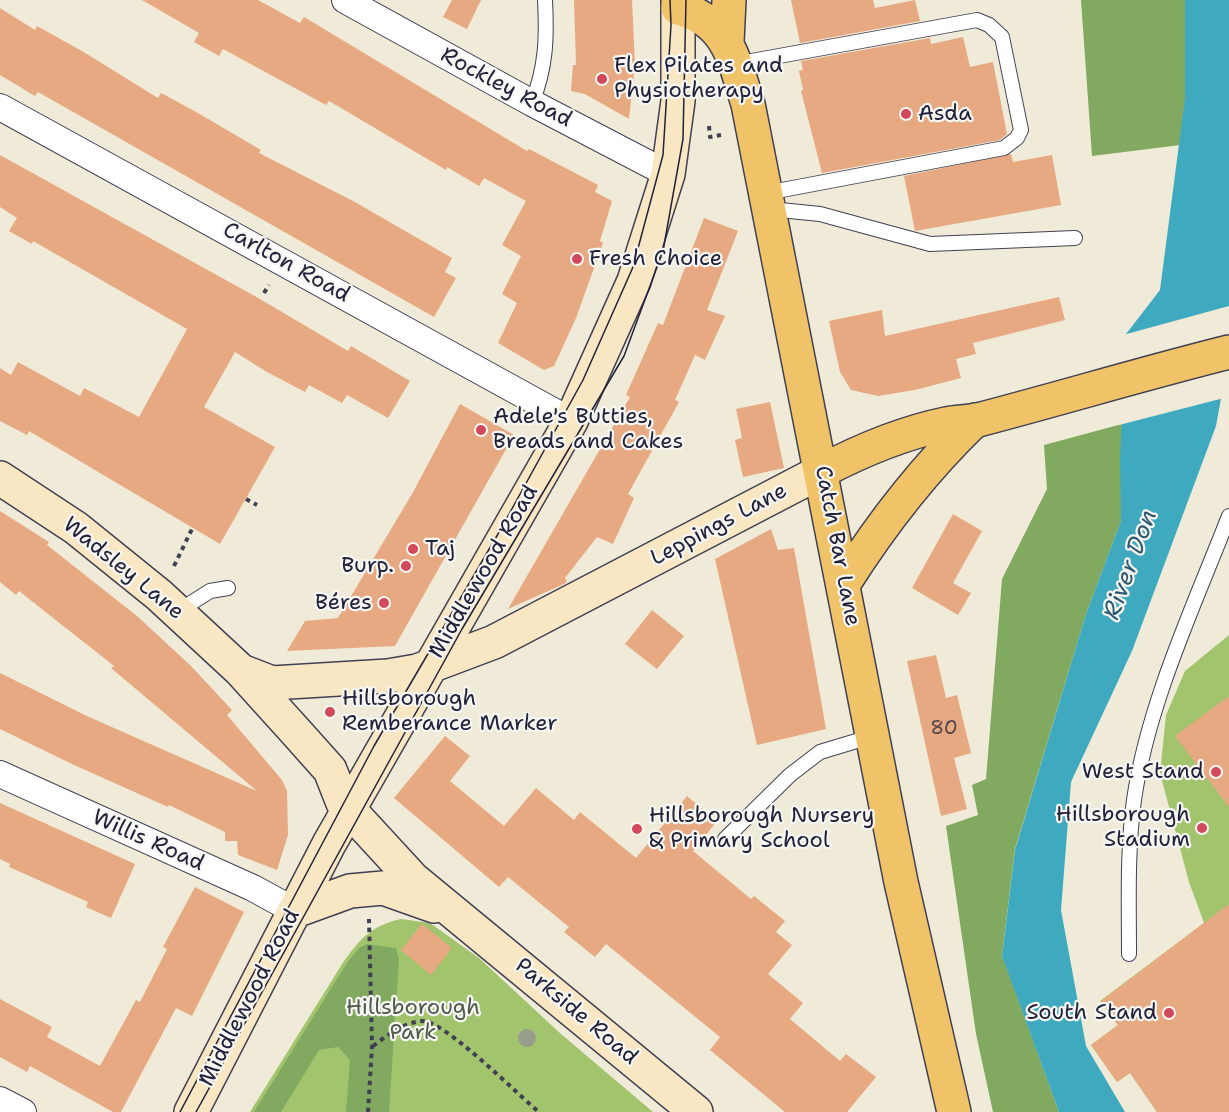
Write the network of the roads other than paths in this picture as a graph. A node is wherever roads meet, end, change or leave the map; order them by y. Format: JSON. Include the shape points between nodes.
{"nodes":[{"id":1,"x":345,"y":0,"type":"edge"},
{"id":2,"x":545,"y":0,"type":"edge"},
{"id":3,"x":729,"y":0,"type":"edge"},
{"id":4,"x":678,"y":4,"type":"edge"},
{"id":5,"x":731,"y":53,"type":"junction"},
{"id":6,"x":532,"y":104,"type":"junction"},
{"id":7,"x":0,"y":107,"type":"edge"},
{"id":8,"x":668,"y":174,"type":"junction"},
{"id":9,"x":768,"y":201,"type":"junction"},
{"id":10,"x":1075,"y":238,"type":"dead end"},
{"id":11,"x":1229,"y":352,"type":"edge"},
{"id":12,"x":975,"y":420,"type":"junction"},
{"id":13,"x":570,"y":422,"type":"junction"},
{"id":14,"x":822,"y":471,"type":"junction"},
{"id":15,"x":0,"y":478,"type":"edge"},
{"id":16,"x":1229,"y":516,"type":"edge"},
{"id":17,"x":844,"y":583,"type":"junction"},
{"id":18,"x":228,"y":588,"type":"dead end"},
{"id":19,"x":177,"y":612,"type":"junction"},
{"id":20,"x":428,"y":668,"type":"junction"},
{"id":21,"x":240,"y":670,"type":"junction"},
{"id":22,"x":873,"y":736,"type":"junction"},
{"id":23,"x":0,"y":774,"type":"edge"},
{"id":24,"x":349,"y":809,"type":"junction"},
{"id":25,"x":725,"y":839,"type":"dead end"},
{"id":26,"x":295,"y":911,"type":"junction"},
{"id":27,"x":455,"y":913,"type":"junction"},
{"id":28,"x":1129,"y":954,"type":"dead end"},
{"id":29,"x":0,"y":1100,"type":"edge"},
{"id":30,"x":23,"y":1112,"type":"edge"},
{"id":31,"x":191,"y":1112,"type":"edge"},
{"id":32,"x":696,"y":1112,"type":"edge"},
{"id":33,"x":954,"y":1112,"type":"edge"}],
"edges":[{"from":1,"to":6,"type":"street","name":"Rockley Road"},
{"from":2,"to":6,"type":"lane","via":[[543,73]]},
{"from":3,"to":5,"type":"main road"},
{"from":4,"to":5,"type":"main road","name":"Catch Bar Lane","via":[[714,26]]},
{"from":4,"to":8,"type":"street","name":"Middlewood Road","via":[[678,101]]},
{"from":5,"to":9,"type":"main road","name":"Catch Bar Lane","via":[[753,128]]},
{"from":5,"to":9,"type":"lane","via":[[977,20],[1002,38],[1021,130],[1004,148]]},
{"from":6,"to":8,"type":"street","name":"Rockley Road"},
{"from":7,"to":13,"type":"street","name":"Carlton Road"},
{"from":8,"to":13,"type":"street","name":"Middlewood Road","via":[[634,281]]},
{"from":9,"to":10,"type":"lane","via":[[930,244]]},
{"from":9,"to":14,"type":"main road","name":"Catch Bar Lane"},
{"from":11,"to":12,"type":"main road","name":"Leppings Lane"},
{"from":12,"to":14,"type":"main road","name":"Leppings Lane","via":[[904,437],[855,454]]},
{"from":12,"to":17,"type":"main road","via":[[908,491]]},
{"from":13,"to":20,"type":"street","name":"Middlewood Road"},
{"from":14,"to":17,"type":"main road","name":"Catch Bar Lane"},
{"from":14,"to":20,"type":"street","name":"Leppings Lane","via":[[494,642]]},
{"from":15,"to":19,"type":"street","name":"Wadsley Lane","via":[[78,530]]},
{"from":16,"to":28,"type":"lane","via":[[1154,712],[1134,799]]},
{"from":17,"to":22,"type":"main road","name":"Catch Bar Lane"},
{"from":18,"to":19,"type":"lane","via":[[210,591]]},
{"from":19,"to":21,"type":"street","name":"Wadsley Lane"},
{"from":20,"to":21,"type":"street","name":"Wadsley Lane","via":[[377,678],[272,683]]},
{"from":20,"to":24,"type":"street","name":"Middlewood Road"},
{"from":21,"to":24,"type":"street","name":"Wadsley Lane","via":[[330,770]]},
{"from":22,"to":25,"type":"lane","via":[[820,752],[790,775]]},
{"from":22,"to":33,"type":"main road","name":"Catch Bar Lane","via":[[901,882]]},
{"from":23,"to":26,"type":"street","name":"Willis Road","via":[[253,888]]},
{"from":24,"to":26,"type":"street","name":"Middlewood Road"},
{"from":24,"to":27,"type":"street","name":"Parkside Road","via":[[413,879]]},
{"from":26,"to":27,"type":"street","name":"Parkside Road","via":[[338,894],[383,888]]},
{"from":26,"to":31,"type":"street","name":"Middlewood Road"},
{"from":27,"to":32,"type":"street","name":"Parkside Road"},
{"from":29,"to":30,"type":"street"}]}
